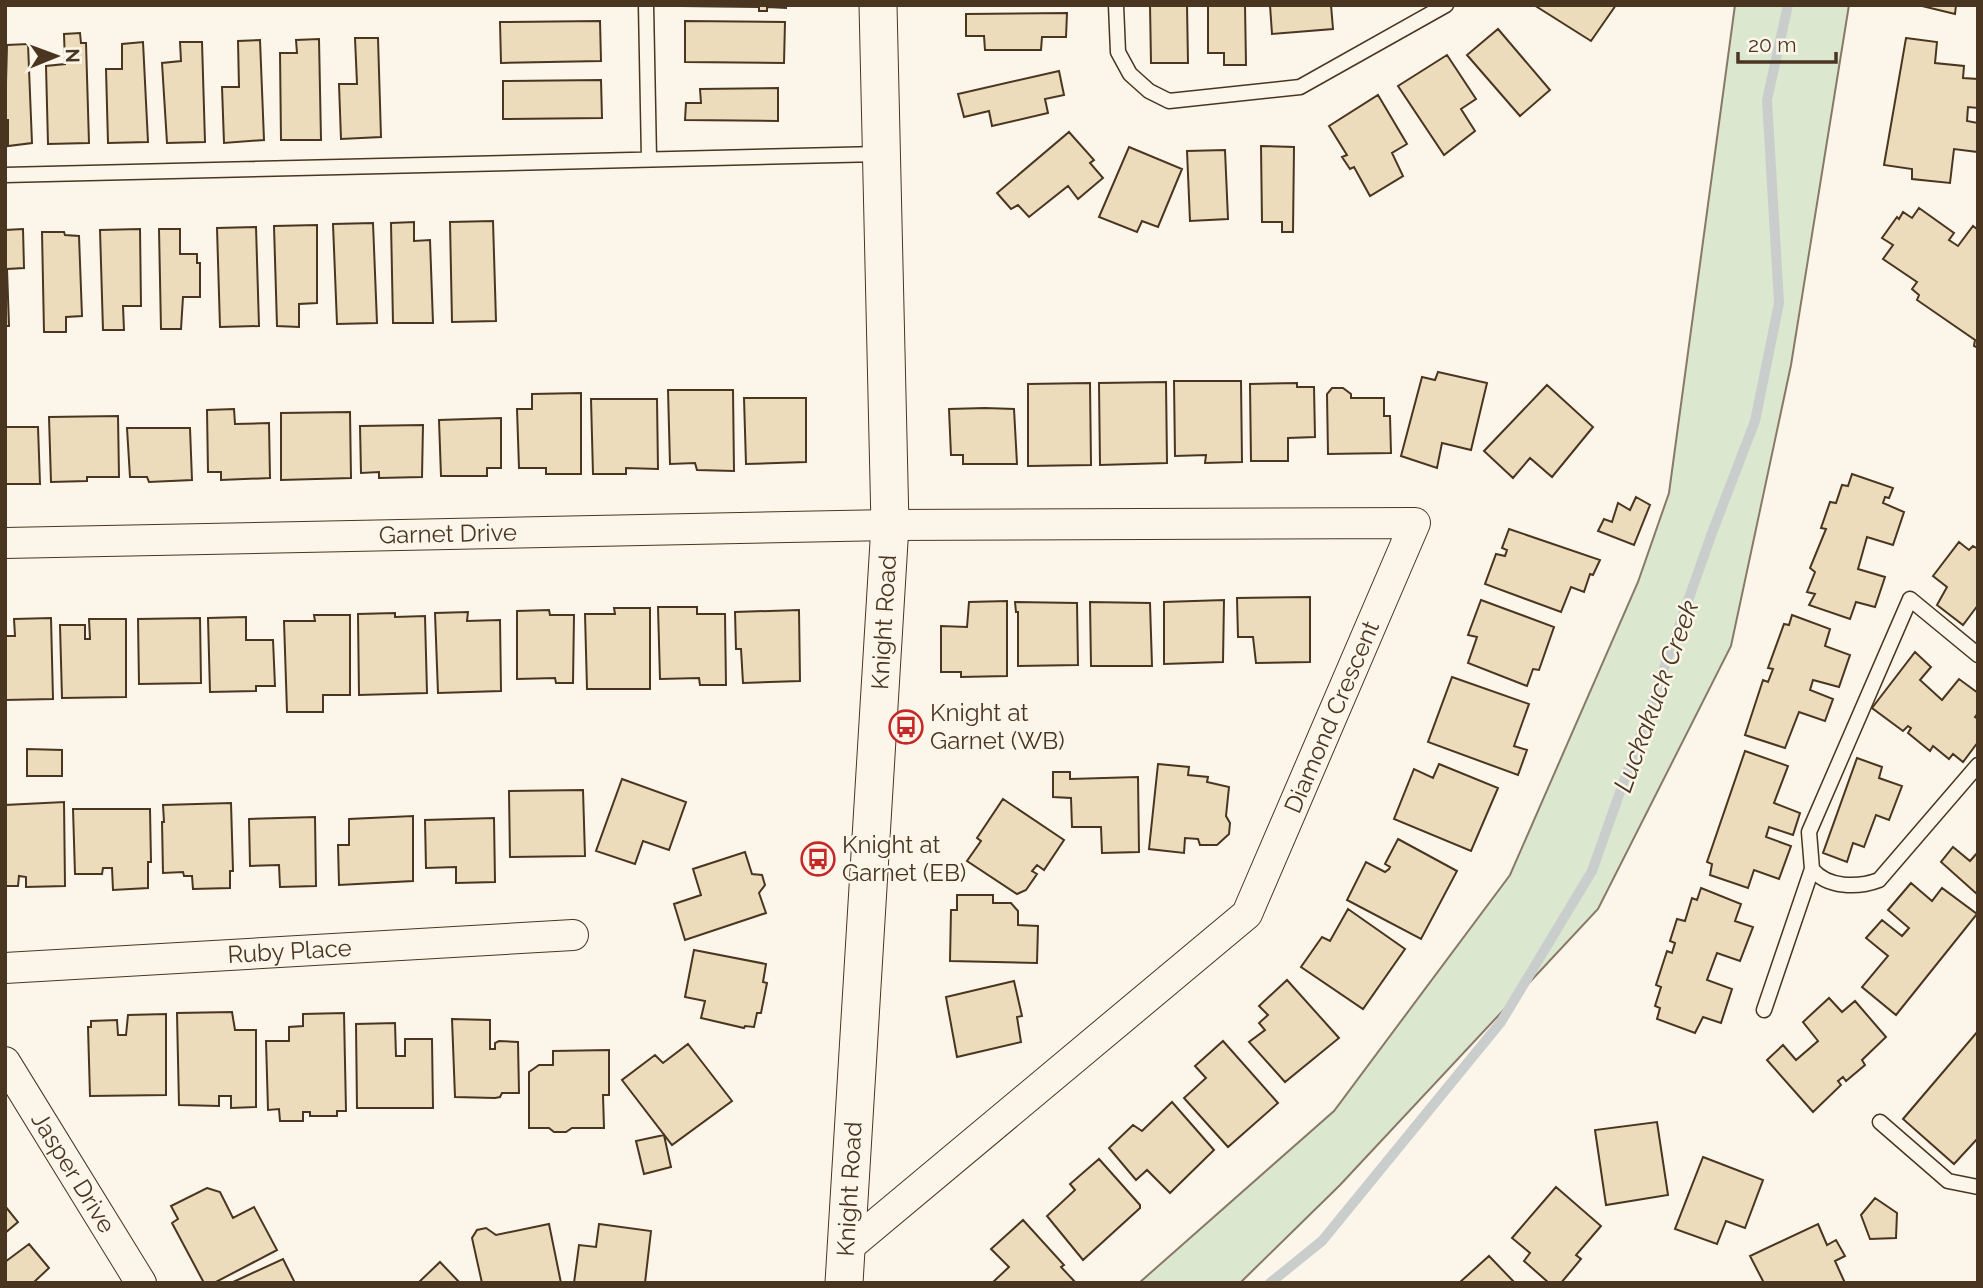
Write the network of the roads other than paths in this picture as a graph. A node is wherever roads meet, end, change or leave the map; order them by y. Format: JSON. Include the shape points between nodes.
{"nodes":[{"id":1,"x":646,"y":5,"type":"edge"},
{"id":2,"x":878,"y":5,"type":"edge"},
{"id":3,"x":1116,"y":5,"type":"edge"},
{"id":4,"x":1446,"y":5,"type":"edge"},
{"id":5,"x":882,"y":154,"type":"junction"},
{"id":6,"x":649,"y":159,"type":"junction"},
{"id":7,"x":5,"y":175,"type":"edge"},
{"id":8,"x":890,"y":525,"type":"junction"},
{"id":9,"x":5,"y":543,"type":"edge"},
{"id":10,"x":1978,"y":655,"type":"edge"},
{"id":11,"x":1978,"y":765,"type":"edge"},
{"id":12,"x":1812,"y":869,"type":"junction"},
{"id":13,"x":573,"y":935,"type":"dead end"},
{"id":14,"x":5,"y":968,"type":"edge"},
{"id":15,"x":1764,"y":1010,"type":"dead end"},
{"id":16,"x":5,"y":1062,"type":"edge"},
{"id":17,"x":1880,"y":1122,"type":"dead end"},
{"id":18,"x":1978,"y":1187,"type":"edge"},
{"id":19,"x":845,"y":1266,"type":"edge"},
{"id":20,"x":141,"y":1283,"type":"edge"}],
"edges":[{"from":1,"to":6,"type":"lane"},
{"from":2,"to":5,"type":"street","name":"Knight Road"},
{"from":3,"to":4,"type":"lane","via":[[1118,52],[1130,74],[1169,101],[1300,87]]},
{"from":5,"to":6,"type":"lane"},
{"from":5,"to":8,"type":"street","name":"Knight Road"},
{"from":6,"to":7,"type":"lane"},
{"from":8,"to":9,"type":"street","name":"Garnet Drive"},
{"from":8,"to":19,"type":"street","name":"Knight Road"},
{"from":8,"to":19,"type":"street","name":"Diamond Crescent","via":[[1415,523],[1247,914]]},
{"from":10,"to":12,"type":"lane","via":[[1910,599],[1809,832]]},
{"from":11,"to":12,"type":"lane","via":[[1879,880],[1844,884],[1823,879]]},
{"from":12,"to":15,"type":"lane"},
{"from":13,"to":14,"type":"street","name":"Ruby Place"},
{"from":16,"to":20,"type":"street","name":"Jasper Drive"},
{"from":17,"to":18,"type":"lane","via":[[1948,1181]]}]}
